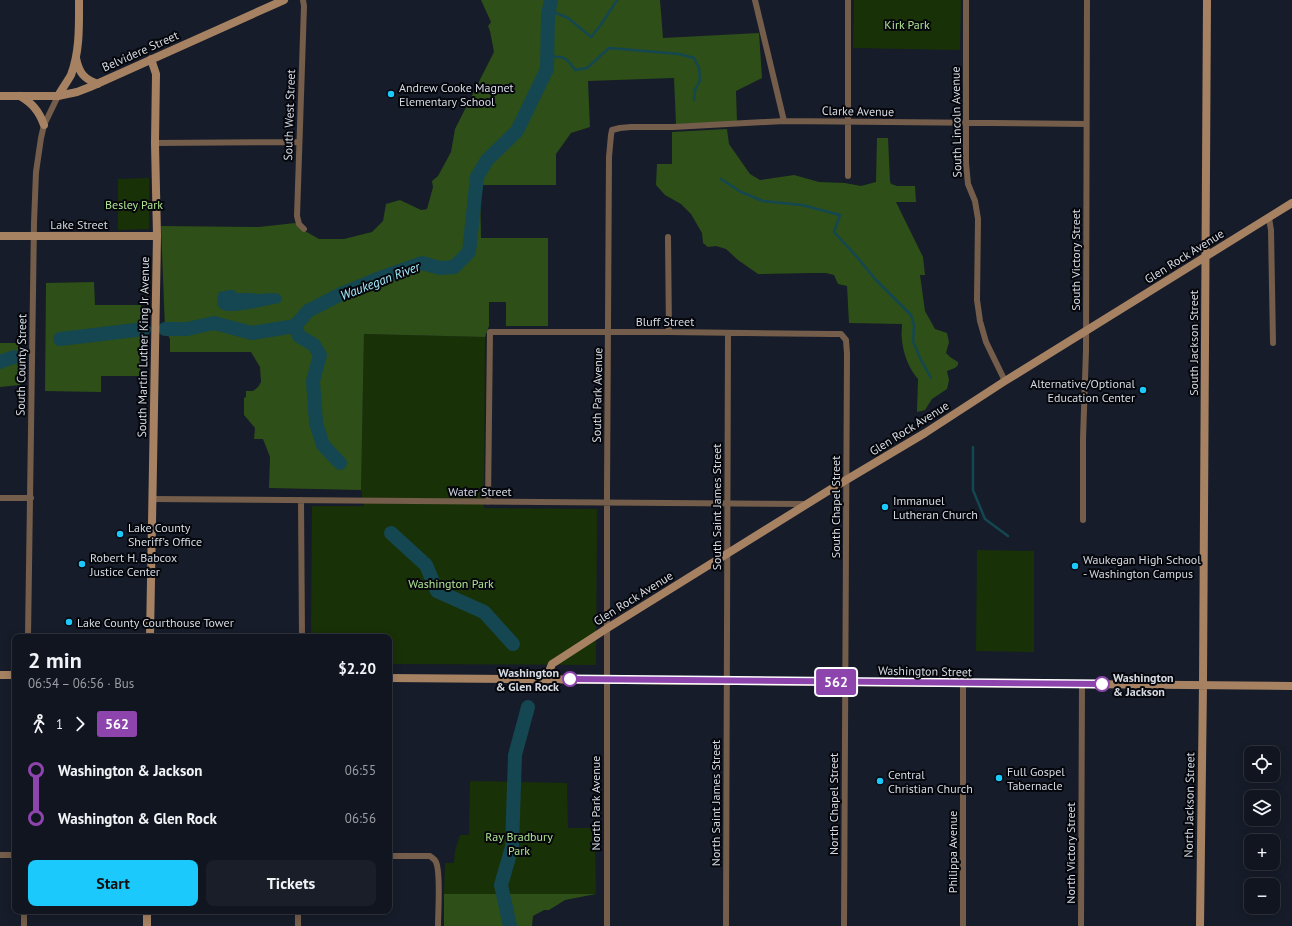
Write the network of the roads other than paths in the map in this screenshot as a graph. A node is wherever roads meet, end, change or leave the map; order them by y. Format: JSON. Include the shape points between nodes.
{"nodes":[{"id":1,"x":79,"y":0,"type":"edge"},
{"id":2,"x":284,"y":0,"type":"edge"},
{"id":3,"x":303,"y":0,"type":"edge"},
{"id":4,"x":755,"y":0,"type":"edge"},
{"id":5,"x":848,"y":0,"type":"edge"},
{"id":6,"x":966,"y":0,"type":"edge"},
{"id":7,"x":1087,"y":0,"type":"edge"},
{"id":8,"x":1207,"y":0,"type":"edge"},
{"id":9,"x":76,"y":56,"type":"junction"},
{"id":10,"x":151,"y":59,"type":"junction"},
{"id":11,"x":98,"y":84,"type":"junction"},
{"id":12,"x":0,"y":96,"type":"edge"},
{"id":13,"x":19,"y":96,"type":"junction"},
{"id":14,"x":58,"y":96,"type":"junction"},
{"id":15,"x":784,"y":121,"type":"junction"},
{"id":16,"x":848,"y":122,"type":"junction"},
{"id":17,"x":966,"y":123,"type":"junction"},
{"id":18,"x":1086,"y":124,"type":"junction"},
{"id":19,"x":44,"y":125,"type":"junction"},
{"id":20,"x":631,"y":127,"type":"joint"},
{"id":21,"x":299,"y":142,"type":"junction"},
{"id":22,"x":156,"y":143,"type":"junction"},
{"id":23,"x":848,"y":176,"type":"dead end"},
{"id":24,"x":1292,"y":203,"type":"edge"},
{"id":25,"x":1270,"y":218,"type":"junction"},
{"id":26,"x":304,"y":229,"type":"dead end"},
{"id":27,"x":0,"y":236,"type":"edge"},
{"id":28,"x":34,"y":236,"type":"junction"},
{"id":29,"x":157,"y":236,"type":"junction"},
{"id":30,"x":668,"y":237,"type":"dead end"},
{"id":31,"x":1205,"y":257,"type":"junction"},
{"id":32,"x":609,"y":332,"type":"junction"},
{"id":33,"x":669,"y":332,"type":"junction"},
{"id":34,"x":1086,"y":332,"type":"junction"},
{"id":35,"x":728,"y":333,"type":"junction"},
{"id":36,"x":841,"y":334,"type":"joint"},
{"id":37,"x":1273,"y":343,"type":"dead end"},
{"id":38,"x":1005,"y":381,"type":"junction"},
{"id":39,"x":846,"y":480,"type":"junction"},
{"id":40,"x":0,"y":498,"type":"edge"},
{"id":41,"x":30,"y":498,"type":"junction"},
{"id":42,"x":152,"y":499,"type":"junction"},
{"id":43,"x":302,"y":500,"type":"junction"},
{"id":44,"x":488,"y":502,"type":"junction"},
{"id":45,"x":607,"y":502,"type":"junction"},
{"id":46,"x":727,"y":503,"type":"junction"},
{"id":47,"x":808,"y":504,"type":"junction"},
{"id":48,"x":1083,"y":520,"type":"dead end"},
{"id":49,"x":727,"y":554,"type":"junction"},
{"id":50,"x":606,"y":629,"type":"junction"},
{"id":51,"x":28,"y":634,"type":"edge"},
{"id":52,"x":150,"y":634,"type":"edge"},
{"id":53,"x":302,"y":634,"type":"edge"},
{"id":54,"x":0,"y":675,"type":"edge"},
{"id":55,"x":12,"y":676,"type":"edge"},
{"id":56,"x":392,"y":678,"type":"edge"},
{"id":57,"x":546,"y":679,"type":"junction"},
{"id":58,"x":606,"y":680,"type":"junction"},
{"id":59,"x":727,"y":681,"type":"junction"},
{"id":60,"x":845,"y":682,"type":"junction"},
{"id":61,"x":963,"y":683,"type":"junction"},
{"id":62,"x":1082,"y":684,"type":"junction"},
{"id":63,"x":1203,"y":685,"type":"junction"},
{"id":64,"x":1292,"y":686,"type":"edge"},
{"id":65,"x":0,"y":855,"type":"edge"},
{"id":66,"x":12,"y":855,"type":"edge"},
{"id":67,"x":392,"y":856,"type":"edge"},
{"id":68,"x":24,"y":914,"type":"edge"},
{"id":69,"x":147,"y":914,"type":"edge"},
{"id":70,"x":298,"y":914,"type":"edge"},
{"id":71,"x":24,"y":926,"type":"edge"},
{"id":72,"x":147,"y":926,"type":"edge"},
{"id":73,"x":298,"y":926,"type":"edge"},
{"id":74,"x":438,"y":926,"type":"edge"},
{"id":75,"x":607,"y":926,"type":"edge"},
{"id":76,"x":726,"y":926,"type":"edge"},
{"id":77,"x":844,"y":926,"type":"edge"},
{"id":78,"x":963,"y":926,"type":"edge"},
{"id":79,"x":1081,"y":926,"type":"edge"},
{"id":80,"x":1200,"y":926,"type":"edge"}],
"edges":[{"from":1,"to":9,"type":"street"},
{"from":2,"to":10,"type":"street","name":"Belvidere Street"},
{"from":3,"to":21,"type":"street","name":"South West Street"},
{"from":4,"to":15,"type":"street"},
{"from":5,"to":16,"type":"street"},
{"from":6,"to":17,"type":"street","name":"South Lincoln Avenue"},
{"from":7,"to":18,"type":"street","name":"South Victory Street"},
{"from":8,"to":31,"type":"street","name":"South Jackson Street"},
{"from":9,"to":11,"type":"street","via":[[81,74]]},
{"from":9,"to":14,"type":"street","via":[[71,74]]},
{"from":10,"to":11,"type":"street","name":"Belvidere Street"},
{"from":10,"to":22,"type":"street","name":"South Martin Luther King Jr Avenue","via":[[156,74]]},
{"from":11,"to":14,"type":"street","name":"Belvidere Street"},
{"from":12,"to":13,"type":"street","name":"Belvidere Street"},
{"from":13,"to":14,"type":"street","name":"Belvidere Street"},
{"from":13,"to":19,"type":"street","via":[[33,104]]},
{"from":14,"to":19,"type":"street","name":"South County Street"},
{"from":15,"to":16,"type":"street","name":"Clarke Avenue"},
{"from":15,"to":20,"type":"street","name":"Clarke Avenue"},
{"from":16,"to":17,"type":"street","name":"Clarke Avenue"},
{"from":16,"to":23,"type":"street"},
{"from":17,"to":18,"type":"street","name":"Clarke Avenue"},
{"from":17,"to":38,"type":"street","name":"South Lincoln Avenue","via":[[968,184],[975,201],[978,219],[977,300],[980,321],[986,342]]},
{"from":18,"to":34,"type":"street","name":"South Victory Street"},
{"from":19,"to":28,"type":"street","name":"South County Street","via":[[36,172]]},
{"from":20,"to":32,"type":"street","name":"South Park Avenue","via":[[612,130],[610,135]]},
{"from":21,"to":22,"type":"street"},
{"from":21,"to":26,"type":"street","name":"South West Street","via":[[297,216],[299,224]]},
{"from":22,"to":29,"type":"street","name":"South Martin Luther King Jr Avenue"},
{"from":24,"to":25,"type":"street","name":"Glen Rock Avenue"},
{"from":25,"to":31,"type":"street","name":"Glen Rock Avenue"},
{"from":25,"to":37,"type":"street"},
{"from":27,"to":28,"type":"street","name":"Lake Street"},
{"from":28,"to":29,"type":"street","name":"Lake Street"},
{"from":28,"to":41,"type":"street","name":"South County Street"},
{"from":29,"to":42,"type":"street","name":"South Martin Luther King Jr Avenue"},
{"from":30,"to":33,"type":"street"},
{"from":31,"to":34,"type":"street","name":"Glen Rock Avenue"},
{"from":31,"to":63,"type":"street","name":"South Jackson Street"},
{"from":32,"to":33,"type":"street","name":"Bluff Street"},
{"from":32,"to":44,"type":"street","name":"Bluff Street","via":[[490,332]]},
{"from":32,"to":45,"type":"street","name":"South Park Avenue"},
{"from":33,"to":35,"type":"street","name":"Bluff Street"},
{"from":34,"to":38,"type":"street","name":"Glen Rock Avenue"},
{"from":34,"to":48,"type":"street","name":"South Victory Street"},
{"from":35,"to":36,"type":"street","name":"Bluff Street"},
{"from":35,"to":46,"type":"street","name":"South Saint James Street"},
{"from":36,"to":39,"type":"street","name":"South Chapel Street","via":[[846,340],[847,354]]},
{"from":38,"to":39,"type":"street","name":"Glen Rock Avenue"},
{"from":39,"to":47,"type":"street","name":"Glen Rock Avenue"},
{"from":39,"to":60,"type":"street","name":"South Chapel Street"},
{"from":40,"to":41,"type":"street"},
{"from":41,"to":51,"type":"street","name":"South County Street"},
{"from":42,"to":43,"type":"street","name":"Water Street"},
{"from":42,"to":52,"type":"street","name":"South Martin Luther King Jr Avenue"},
{"from":43,"to":44,"type":"street","name":"Water Street"},
{"from":43,"to":53,"type":"street"},
{"from":44,"to":45,"type":"street","name":"Water Street"},
{"from":45,"to":46,"type":"street","name":"Water Street"},
{"from":45,"to":50,"type":"street","name":"South Park Avenue"},
{"from":46,"to":47,"type":"street","name":"Water Street"},
{"from":46,"to":49,"type":"street","name":"South Saint James Street"},
{"from":47,"to":49,"type":"street","name":"Glen Rock Avenue"},
{"from":49,"to":50,"type":"street","name":"Glen Rock Avenue"},
{"from":49,"to":59,"type":"street","name":"South Saint James Street"},
{"from":50,"to":57,"type":"street","name":"Glen Rock Avenue","via":[[552,664]]},
{"from":50,"to":58,"type":"street","name":"South Park Avenue"},
{"from":54,"to":55,"type":"street"},
{"from":56,"to":57,"type":"street","name":"Washington Street"},
{"from":57,"to":58,"type":"street","name":"Washington Street"},
{"from":58,"to":59,"type":"street","name":"Washington Street"},
{"from":58,"to":75,"type":"street","name":"North Park Avenue"},
{"from":59,"to":60,"type":"street","name":"Washington Street"},
{"from":59,"to":76,"type":"street","name":"North Saint James Street"},
{"from":60,"to":61,"type":"street","name":"Washington Street"},
{"from":60,"to":77,"type":"street","name":"North Chapel Street"},
{"from":61,"to":62,"type":"street","name":"Washington Street"},
{"from":61,"to":78,"type":"street","name":"Philippa Avenue"},
{"from":62,"to":63,"type":"street","name":"Washington Street"},
{"from":62,"to":79,"type":"street","name":"North Victory Street"},
{"from":63,"to":64,"type":"street","name":"Washington Street"},
{"from":63,"to":80,"type":"street","name":"North Jackson Street"},
{"from":65,"to":66,"type":"street"},
{"from":67,"to":74,"type":"street","via":[[430,856],[435,860],[439,873]]},
{"from":68,"to":71,"type":"street"},
{"from":69,"to":72,"type":"street"},
{"from":70,"to":73,"type":"street"}]}
